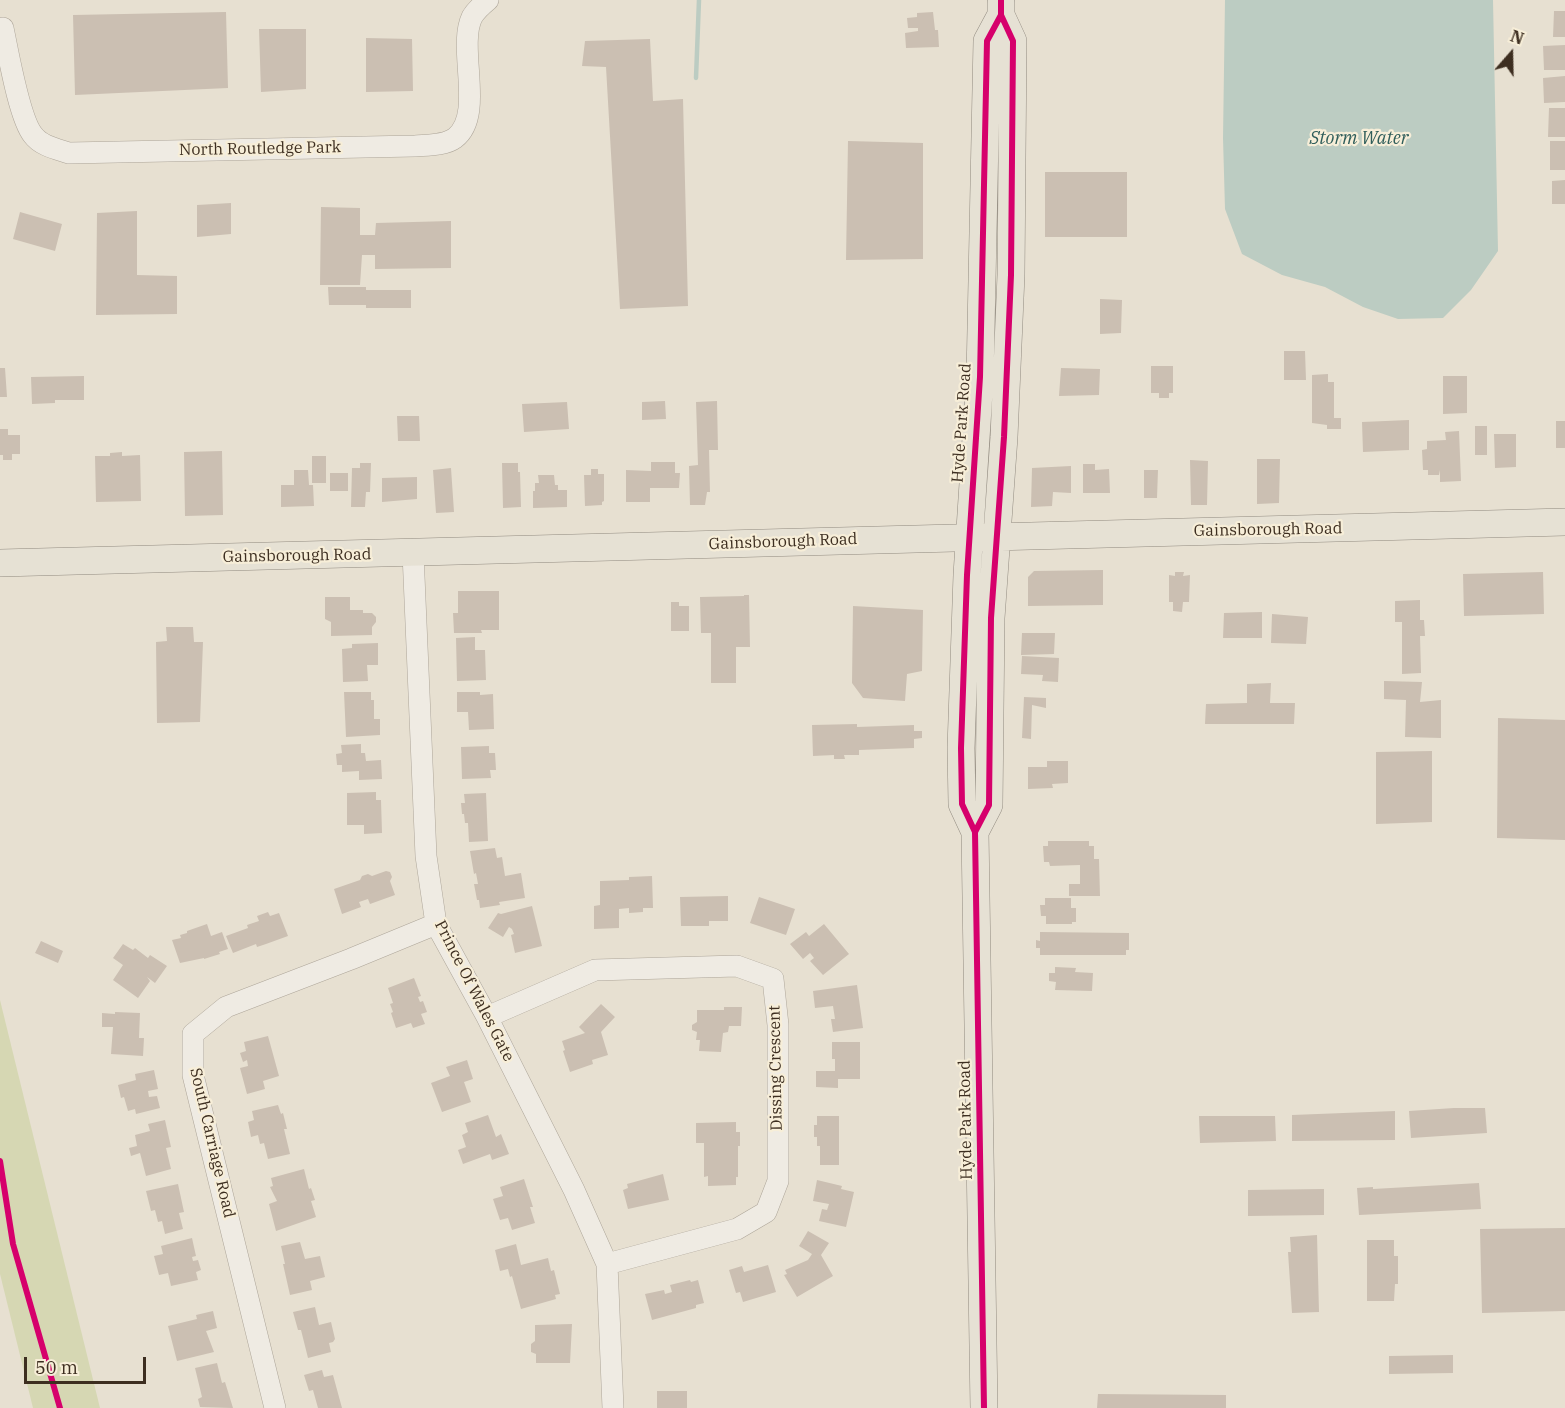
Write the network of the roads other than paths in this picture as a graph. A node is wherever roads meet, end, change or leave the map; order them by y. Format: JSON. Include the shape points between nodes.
{"nodes":[{"id":1,"x":488,"y":0,"type":"edge"},
{"id":2,"x":1001,"y":8,"type":"edge"},
{"id":3,"x":3,"y":28,"type":"dead end"},
{"id":4,"x":1565,"y":522,"type":"edge"},
{"id":5,"x":996,"y":536,"type":"junction"},
{"id":6,"x":969,"y":537,"type":"junction"},
{"id":7,"x":413,"y":553,"type":"junction"},
{"id":8,"x":0,"y":563,"type":"edge"},
{"id":9,"x":975,"y":832,"type":"junction"},
{"id":10,"x":436,"y":924,"type":"junction"},
{"id":11,"x":487,"y":1017,"type":"junction"},
{"id":12,"x":608,"y":1264,"type":"junction"},
{"id":13,"x":276,"y":1408,"type":"edge"},
{"id":14,"x":613,"y":1408,"type":"edge"},
{"id":15,"x":984,"y":1408,"type":"edge"}],
"edges":[{"from":1,"to":3,"type":"street","name":"North Routledge Park","via":[[471,18],[465,124],[456,137],[446,142],[415,146],[69,153],[47,146],[33,135],[24,116]]},
{"from":2,"to":5,"type":"main road","name":"Hyde Park Road","via":[[1013,41],[1013,140],[1004,437]]},
{"from":2,"to":6,"type":"main road","name":"Hyde Park Road","via":[[987,41],[980,377]]},
{"from":4,"to":5,"type":"main road","name":"Gainsborough Road"},
{"from":5,"to":6,"type":"main road","name":"Gainsborough Road"},
{"from":5,"to":9,"type":"main road","name":"Hyde Park Road","via":[[989,805]]},
{"from":6,"to":7,"type":"main road","name":"Gainsborough Road"},
{"from":6,"to":9,"type":"main road","name":"Hyde Park Road","via":[[962,804]]},
{"from":7,"to":8,"type":"main road","name":"Gainsborough Road"},
{"from":7,"to":10,"type":"street","name":"Prince Of Wales Gate","via":[[426,856]]},
{"from":9,"to":15,"type":"main road","name":"Hyde Park Road"},
{"from":10,"to":11,"type":"street","name":"Prince Of Wales Gate"},
{"from":10,"to":13,"type":"street","name":"South Carriage Road","via":[[226,1007],[193,1034],[193,1075]]},
{"from":11,"to":12,"type":"street","name":"Prince Of Wales Gate"},
{"from":11,"to":12,"type":"street","name":"Dissing Crescent","via":[[595,970],[737,966],[772,979],[778,1025],[778,1180],[766,1212],[736,1229]]},
{"from":12,"to":14,"type":"street","name":"Prince Of Wales Gate"}]}
